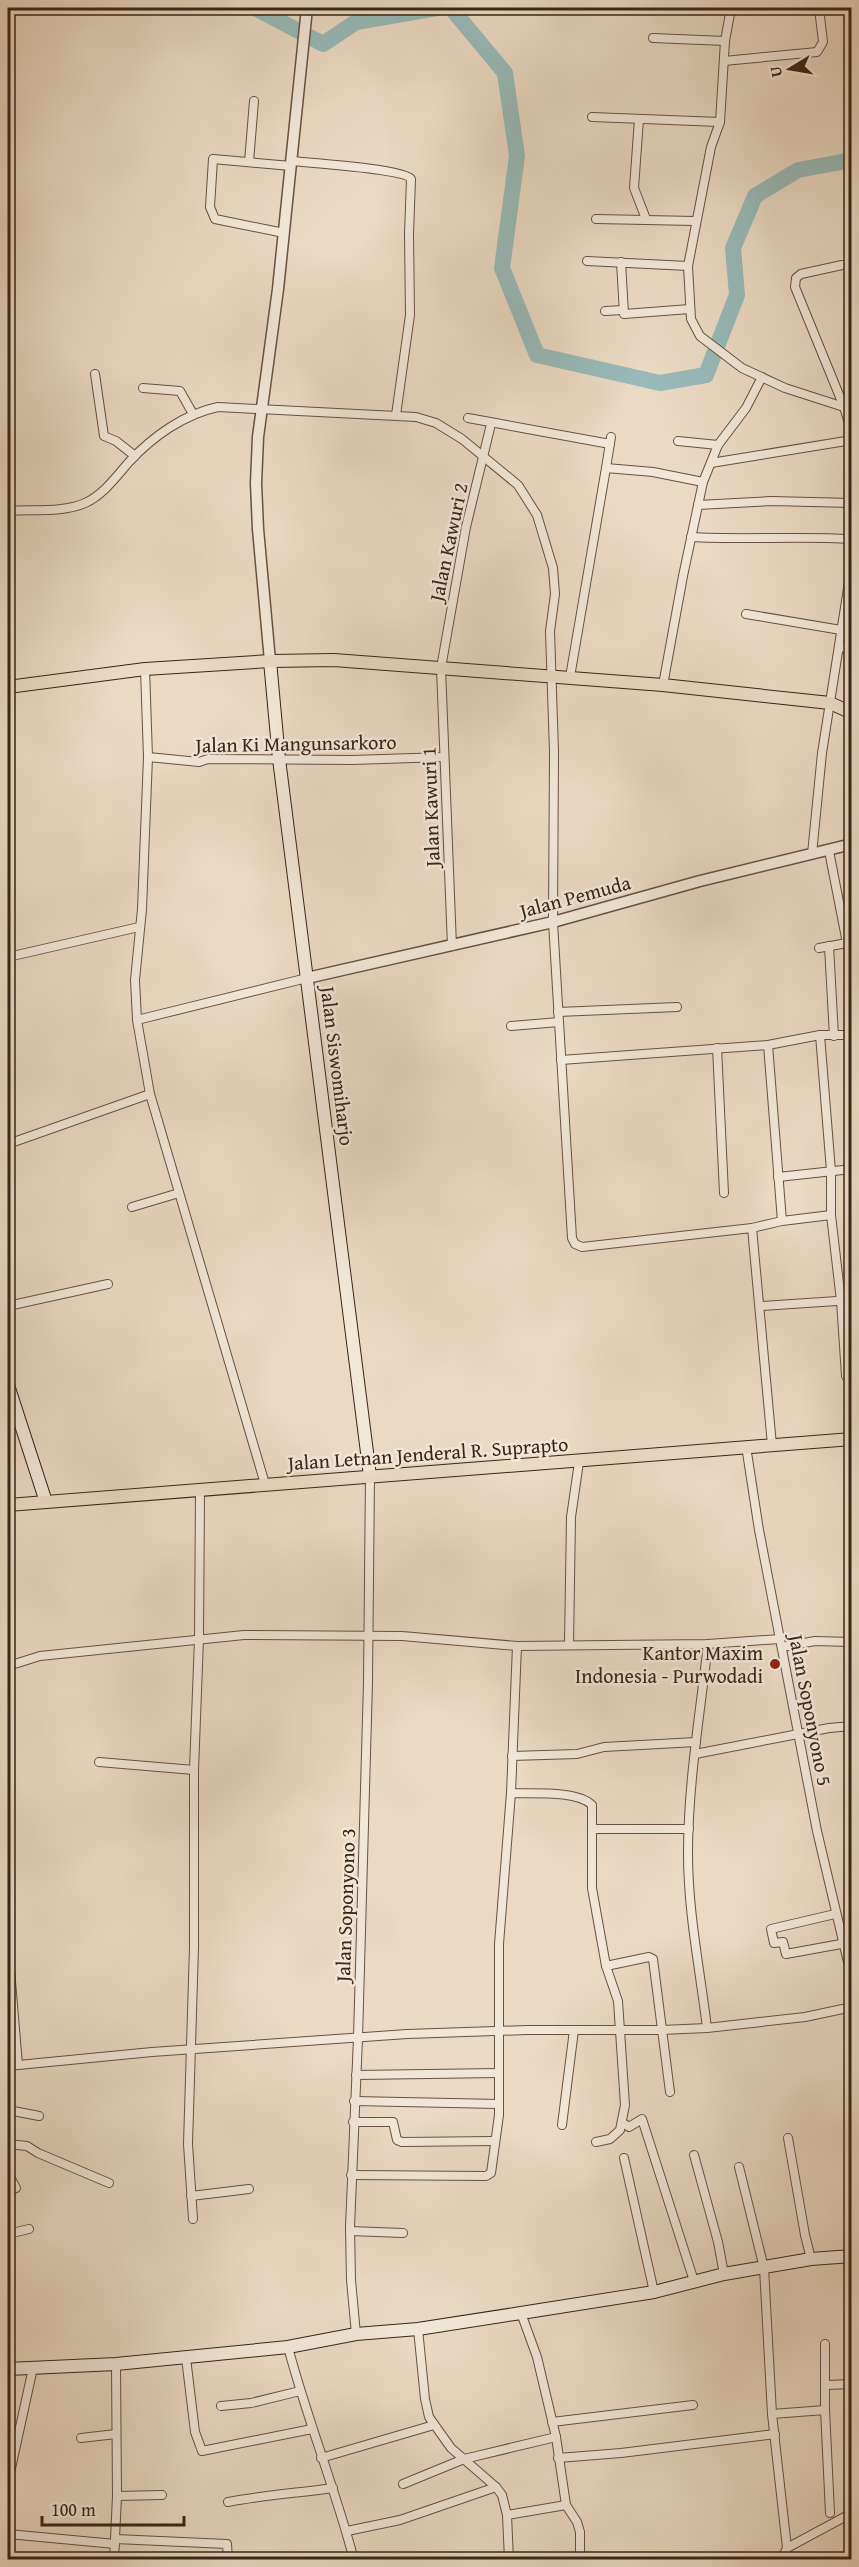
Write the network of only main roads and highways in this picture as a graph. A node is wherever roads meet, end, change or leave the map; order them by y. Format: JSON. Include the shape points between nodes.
{"nodes":[{"id":1,"x":270,"y":661,"type":"junction"},
{"id":2,"x":8,"y":687,"type":"edge"},
{"id":3,"x":852,"y":713,"type":"edge"},
{"id":4,"x":8,"y":1385,"type":"edge"},
{"id":5,"x":852,"y":1439,"type":"edge"},
{"id":6,"x":370,"y":1476,"type":"junction"},
{"id":7,"x":46,"y":1502,"type":"junction"},
{"id":8,"x":8,"y":1505,"type":"edge"},
{"id":9,"x":852,"y":2256,"type":"edge"},
{"id":10,"x":8,"y":2369,"type":"edge"}],
"edges":[{"from":1,"to":2,"type":"main road","via":[[145,669]]},
{"from":1,"to":3,"type":"main road","via":[[334,660],[663,685],[830,703]]},
{"from":1,"to":6,"type":"main road","name":"Jalan Siswomiharjo","via":[[279,759]]},
{"from":4,"to":7,"type":"main road"},
{"from":5,"to":6,"type":"main road","name":"Jalan Letnan Jenderal R. Suprapto"},
{"from":6,"to":7,"type":"main road","name":"Jalan Letnan Jenderal R. Suprapto"},
{"from":7,"to":8,"type":"main road","name":"Jalan Letnan Jenderal R. Suprapto"},
{"from":9,"to":10,"type":"main road","via":[[724,2274],[654,2292],[288,2347],[116,2364]]}]}
